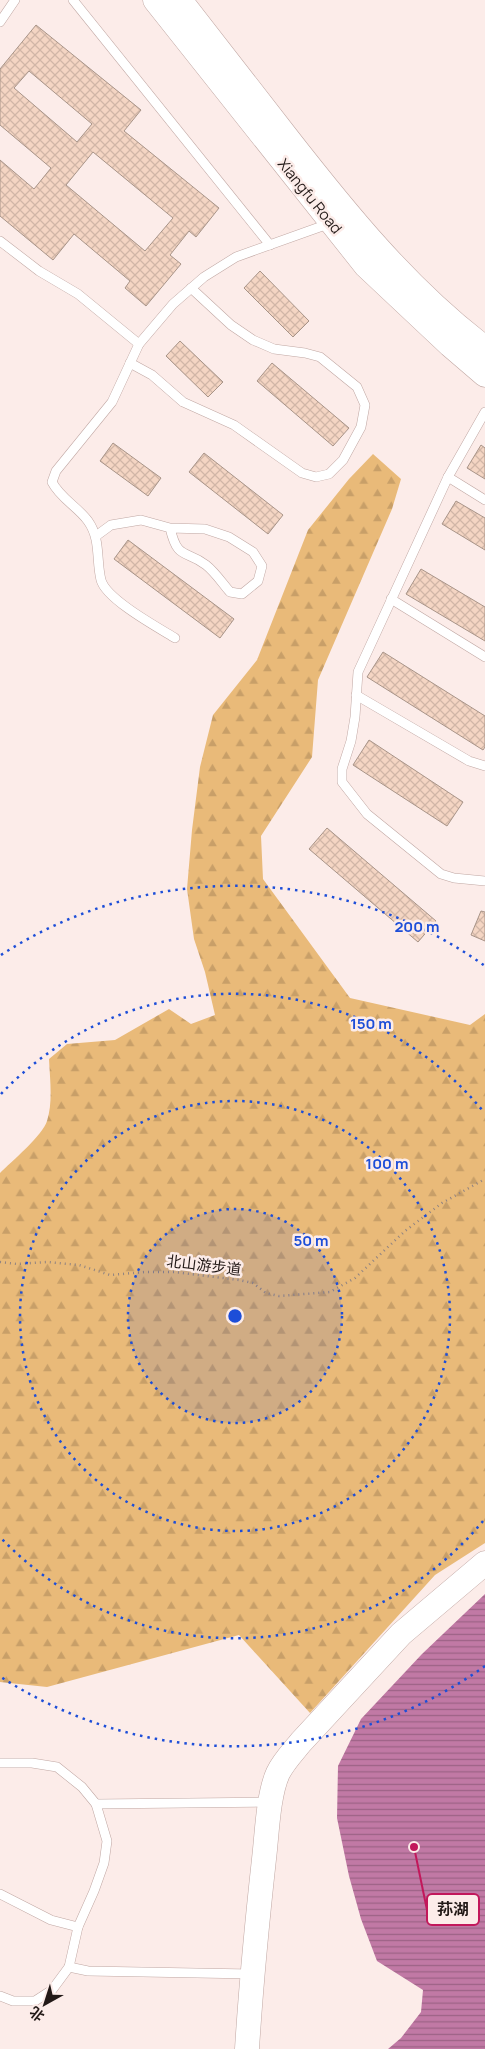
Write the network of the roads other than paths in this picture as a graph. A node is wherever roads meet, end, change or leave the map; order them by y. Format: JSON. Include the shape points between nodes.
{"nodes":[{"id":1,"x":15,"y":0,"type":"edge"},
{"id":2,"x":73,"y":0,"type":"edge"},
{"id":3,"x":155,"y":0,"type":"edge"},
{"id":4,"x":180,"y":0,"type":"edge"},
{"id":5,"x":0,"y":22,"type":"edge"},
{"id":6,"x":331,"y":223,"type":"junction"},
{"id":7,"x":0,"y":241,"type":"edge"},
{"id":8,"x":270,"y":245,"type":"junction"},
{"id":9,"x":191,"y":288,"type":"junction"},
{"id":10,"x":139,"y":344,"type":"junction"},
{"id":11,"x":485,"y":348,"type":"edge"},
{"id":12,"x":130,"y":363,"type":"junction"},
{"id":13,"x":485,"y":375,"type":"edge"},
{"id":14,"x":485,"y":412,"type":"edge"},
{"id":15,"x":448,"y":477,"type":"junction"},
{"id":16,"x":485,"y":500,"type":"edge"},
{"id":17,"x":170,"y":528,"type":"junction"},
{"id":18,"x":96,"y":536,"type":"junction"},
{"id":19,"x":391,"y":599,"type":"junction"},
{"id":20,"x":175,"y":638,"type":"dead end"},
{"id":21,"x":485,"y":656,"type":"edge"},
{"id":22,"x":356,"y":695,"type":"junction"},
{"id":23,"x":485,"y":766,"type":"edge"},
{"id":24,"x":485,"y":881,"type":"edge"},
{"id":25,"x":485,"y":1563,"type":"edge"},
{"id":26,"x":0,"y":1763,"type":"edge"},
{"id":27,"x":272,"y":1802,"type":"junction"},
{"id":28,"x":96,"y":1804,"type":"junction"},
{"id":29,"x":0,"y":1894,"type":"edge"},
{"id":30,"x":78,"y":1927,"type":"junction"},
{"id":31,"x":70,"y":1967,"type":"junction"},
{"id":32,"x":252,"y":1974,"type":"junction"},
{"id":33,"x":0,"y":1996,"type":"edge"},
{"id":34,"x":247,"y":2049,"type":"edge"}],
"edges":[{"from":1,"to":5,"type":"lane"},
{"from":2,"to":8,"type":"lane"},
{"from":3,"to":6,"type":"main road","name":"Xiangfu Road"},
{"from":4,"to":11,"type":"main road","name":"Xiangfu Road","via":[[378,250],[463,332]]},
{"from":6,"to":8,"type":"lane"},
{"from":6,"to":13,"type":"main road","name":"Xiangfu Road","via":[[366,266]]},
{"from":7,"to":10,"type":"lane","via":[[38,271],[78,294]]},
{"from":8,"to":9,"type":"lane","via":[[236,257]]},
{"from":9,"to":10,"type":"lane"},
{"from":9,"to":12,"type":"lane","via":[[231,325],[253,340],[274,349],[320,358],[357,387],[365,405],[361,427],[343,460],[329,474],[316,478],[302,473],[234,425],[183,402],[152,375]]},
{"from":10,"to":12,"type":"lane"},
{"from":12,"to":18,"type":"lane","via":[[112,402],[56,471],[52,482],[88,521]]},
{"from":14,"to":15,"type":"lane"},
{"from":15,"to":16,"type":"lane"},
{"from":15,"to":19,"type":"lane"},
{"from":17,"to":17,"type":"lane","via":[[205,529],[229,537],[253,552],[262,566],[258,581],[242,594],[230,592],[207,566],[174,545]]},
{"from":17,"to":18,"type":"lane","via":[[141,520],[111,525]]},
{"from":18,"to":20,"type":"lane","via":[[102,582],[111,596]]},
{"from":19,"to":21,"type":"lane"},
{"from":19,"to":22,"type":"lane","via":[[358,672]]},
{"from":22,"to":23,"type":"lane","via":[[468,761]]},
{"from":22,"to":24,"type":"lane","via":[[351,741],[342,770],[342,782],[348,793],[367,814],[441,874]]},
{"from":25,"to":27,"type":"main road","via":[[401,1634],[300,1742],[278,1774]]},
{"from":26,"to":28,"type":"lane","via":[[57,1767],[82,1787]]},
{"from":27,"to":28,"type":"lane"},
{"from":27,"to":32,"type":"main road"},
{"from":28,"to":30,"type":"lane","via":[[107,1841],[105,1856],[94,1892]]},
{"from":29,"to":30,"type":"lane","via":[[51,1920]]},
{"from":30,"to":31,"type":"lane"},
{"from":31,"to":32,"type":"lane"},
{"from":31,"to":33,"type":"lane","via":[[52,1990],[35,2001],[13,2001]]},
{"from":32,"to":34,"type":"main road"}]}
